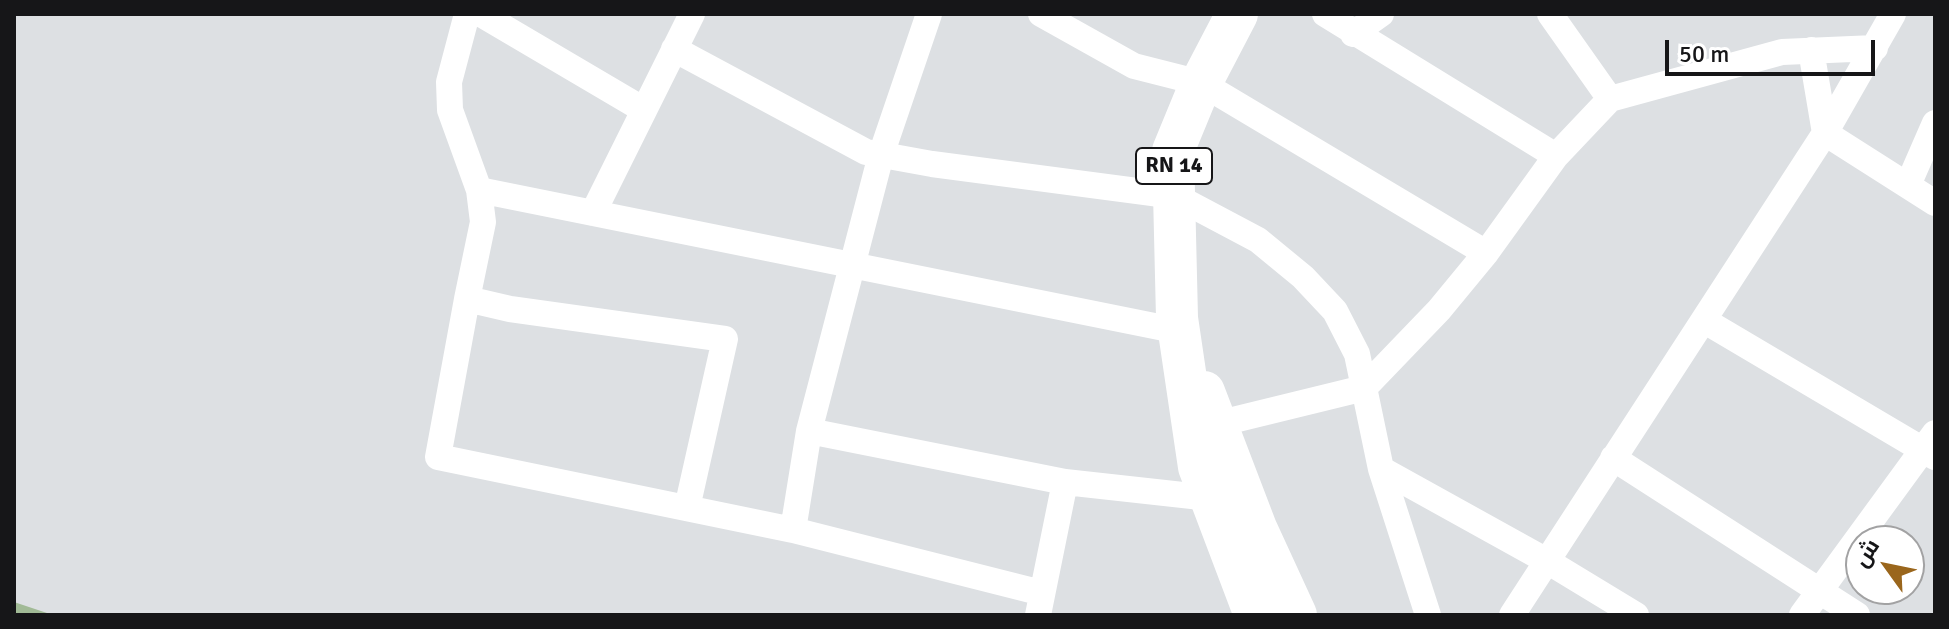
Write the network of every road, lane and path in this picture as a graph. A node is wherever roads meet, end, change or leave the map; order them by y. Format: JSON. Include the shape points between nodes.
{"nodes":[{"id":1,"x":467,"y":14,"type":"edge"},
{"id":2,"x":481,"y":14,"type":"edge"},
{"id":3,"x":692,"y":14,"type":"edge"},
{"id":4,"x":929,"y":14,"type":"edge"},
{"id":5,"x":1041,"y":14,"type":"edge"},
{"id":6,"x":1237,"y":14,"type":"edge"},
{"id":7,"x":1325,"y":14,"type":"edge"},
{"id":8,"x":1381,"y":14,"type":"edge"},
{"id":9,"x":1550,"y":14,"type":"edge"},
{"id":10,"x":1893,"y":14,"type":"edge"},
{"id":11,"x":1353,"y":34,"type":"junction"},
{"id":12,"x":1875,"y":48,"type":"junction"},
{"id":13,"x":674,"y":49,"type":"junction"},
{"id":14,"x":1811,"y":50,"type":"junction"},
{"id":15,"x":1201,"y":83,"type":"junction"},
{"id":16,"x":1610,"y":99,"type":"junction"},
{"id":17,"x":644,"y":110,"type":"junction"},
{"id":18,"x":1935,"y":123,"type":"edge"},
{"id":19,"x":1825,"y":133,"type":"junction"},
{"id":20,"x":881,"y":155,"type":"junction"},
{"id":21,"x":1556,"y":156,"type":"junction"},
{"id":22,"x":1908,"y":185,"type":"junction"},
{"id":23,"x":479,"y":190,"type":"junction"},
{"id":24,"x":1175,"y":196,"type":"junction"},
{"id":25,"x":1935,"y":203,"type":"edge"},
{"id":26,"x":593,"y":213,"type":"junction"},
{"id":27,"x":1486,"y":253,"type":"junction"},
{"id":28,"x":852,"y":265,"type":"junction"},
{"id":29,"x":467,"y":299,"type":"junction"},
{"id":30,"x":1705,"y":321,"type":"junction"},
{"id":31,"x":1179,"y":331,"type":"junction"},
{"id":32,"x":1364,"y":388,"type":"junction"},
{"id":33,"x":1217,"y":424,"type":"junction"},
{"id":34,"x":809,"y":431,"type":"junction"},
{"id":35,"x":1931,"y":446,"type":"edge"},
{"id":36,"x":1613,"y":458,"type":"junction"},
{"id":37,"x":1381,"y":469,"type":"junction"},
{"id":38,"x":1065,"y":482,"type":"junction"},
{"id":39,"x":1210,"y":498,"type":"junction"},
{"id":40,"x":687,"y":508,"type":"junction"},
{"id":41,"x":793,"y":530,"type":"junction"},
{"id":42,"x":1547,"y":561,"type":"junction"},
{"id":43,"x":1819,"y":590,"type":"junction"},
{"id":44,"x":1040,"y":604,"type":"edge"},
{"id":45,"x":1255,"y":615,"type":"edge"},
{"id":46,"x":1296,"y":615,"type":"edge"},
{"id":47,"x":1428,"y":615,"type":"edge"},
{"id":48,"x":1512,"y":615,"type":"edge"},
{"id":49,"x":1636,"y":615,"type":"edge"},
{"id":50,"x":1802,"y":615,"type":"edge"},
{"id":51,"x":1857,"y":615,"type":"edge"}],
"edges":[{"from":1,"to":23,"type":"street","via":[[449,82],[450,110]]},
{"from":2,"to":17,"type":"street"},
{"from":3,"to":13,"type":"street"},
{"from":4,"to":20,"type":"street"},
{"from":5,"to":15,"type":"street","via":[[1134,66]]},
{"from":6,"to":15,"type":"main road","number":"RN 14"},
{"from":7,"to":11,"type":"street"},
{"from":8,"to":11,"type":"street"},
{"from":9,"to":16,"type":"street"},
{"from":10,"to":12,"type":"street"},
{"from":11,"to":21,"type":"street"},
{"from":12,"to":14,"type":"street"},
{"from":12,"to":19,"type":"street"},
{"from":13,"to":17,"type":"street"},
{"from":13,"to":20,"type":"street","via":[[866,152]]},
{"from":14,"to":16,"type":"street","via":[[1782,52]]},
{"from":14,"to":19,"type":"street"},
{"from":15,"to":24,"type":"main road","number":"RN 14","via":[[1173,151]]},
{"from":15,"to":27,"type":"street"},
{"from":16,"to":21,"type":"street"},
{"from":17,"to":26,"type":"street"},
{"from":18,"to":22,"type":"street"},
{"from":19,"to":22,"type":"street"},
{"from":19,"to":30,"type":"street"},
{"from":20,"to":24,"type":"street"},
{"from":20,"to":28,"type":"street"},
{"from":21,"to":27,"type":"street"},
{"from":22,"to":25,"type":"street"},
{"from":23,"to":26,"type":"street"},
{"from":23,"to":29,"type":"street","via":[[483,222]]},
{"from":24,"to":31,"type":"main road","number":"RN 14"},
{"from":24,"to":32,"type":"street","via":[[1258,240],[1303,277],[1335,311],[1357,354]]},
{"from":26,"to":28,"type":"street"},
{"from":27,"to":32,"type":"street"},
{"from":28,"to":31,"type":"street"},
{"from":28,"to":34,"type":"street"},
{"from":29,"to":40,"type":"street","via":[[438,457]]},
{"from":29,"to":40,"type":"street","via":[[725,339]]},
{"from":30,"to":35,"type":"street"},
{"from":30,"to":36,"type":"street"},
{"from":31,"to":33,"type":"main road","number":"RN 14"},
{"from":31,"to":39,"type":"main road","number":"RN 14","via":[[1199,467]]},
{"from":32,"to":33,"type":"street"},
{"from":32,"to":37,"type":"street"},
{"from":33,"to":46,"type":"main road","number":"RN 14"},
{"from":34,"to":38,"type":"street"},
{"from":34,"to":41,"type":"street"},
{"from":35,"to":43,"type":"street"},
{"from":36,"to":42,"type":"street"},
{"from":36,"to":43,"type":"street"},
{"from":37,"to":42,"type":"street"},
{"from":37,"to":47,"type":"street"},
{"from":38,"to":39,"type":"street"},
{"from":38,"to":44,"type":"street"},
{"from":39,"to":45,"type":"main road","number":"RN 14"},
{"from":40,"to":41,"type":"street"},
{"from":41,"to":44,"type":"street"},
{"from":42,"to":48,"type":"street"},
{"from":42,"to":49,"type":"street"},
{"from":43,"to":50,"type":"street"},
{"from":43,"to":51,"type":"street"}]}
